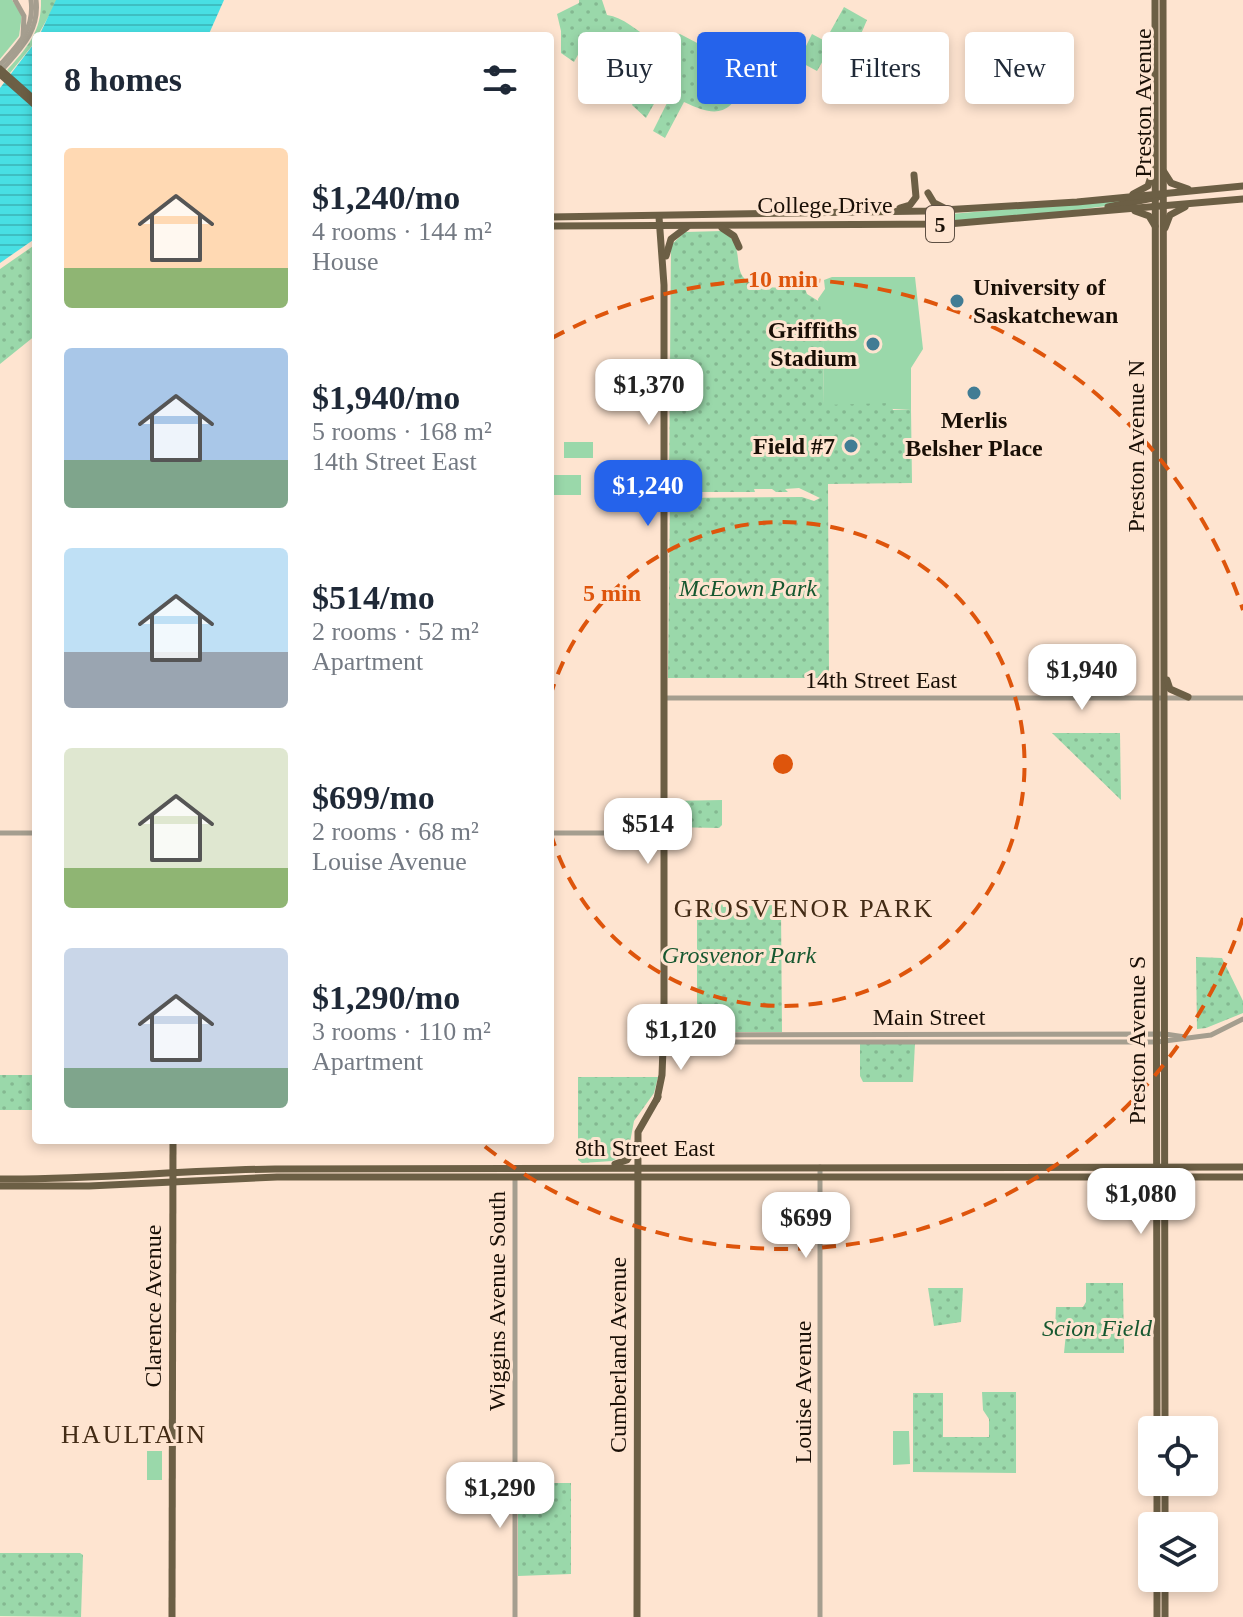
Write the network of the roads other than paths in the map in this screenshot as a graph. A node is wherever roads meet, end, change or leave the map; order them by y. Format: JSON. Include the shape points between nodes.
{"nodes":[{"id":1,"x":15,"y":0,"type":"edge"},
{"id":2,"x":33,"y":0,"type":"edge"},
{"id":3,"x":1155,"y":0,"type":"edge"},
{"id":4,"x":1163,"y":0,"type":"edge"},
{"id":5,"x":23,"y":39,"type":"junction"},
{"id":6,"x":0,"y":70,"type":"edge"},
{"id":7,"x":32,"y":99,"type":"edge"},
{"id":8,"x":1156,"y":111,"type":"junction"},
{"id":9,"x":1163,"y":170,"type":"junction"},
{"id":10,"x":914,"y":175,"type":"dead end"},
{"id":11,"x":1243,"y":186,"type":"edge"},
{"id":12,"x":1231,"y":187,"type":"junction"},
{"id":13,"x":1198,"y":190,"type":"junction"},
{"id":14,"x":928,"y":193,"type":"dead end"},
{"id":15,"x":1122,"y":197,"type":"junction"},
{"id":16,"x":1243,"y":199,"type":"edge"},
{"id":17,"x":1160,"y":200,"type":"junction"},
{"id":18,"x":1197,"y":203,"type":"junction"},
{"id":19,"x":1127,"y":209,"type":"junction"},
{"id":20,"x":948,"y":210,"type":"junction"},
{"id":21,"x":875,"y":212,"type":"junction"},
{"id":22,"x":554,"y":217,"type":"edge"},
{"id":23,"x":609,"y":217,"type":"junction"},
{"id":24,"x":662,"y":221,"type":"junction"},
{"id":25,"x":1002,"y":221,"type":"junction"},
{"id":26,"x":752,"y":225,"type":"junction"},
{"id":27,"x":554,"y":226,"type":"edge"},
{"id":28,"x":579,"y":226,"type":"junction"},
{"id":29,"x":689,"y":226,"type":"junction"},
{"id":30,"x":716,"y":226,"type":"junction"},
{"id":31,"x":1160,"y":231,"type":"junction"},
{"id":32,"x":666,"y":256,"type":"junction"},
{"id":33,"x":664,"y":285,"type":"junction"},
{"id":34,"x":1164,"y":657,"type":"junction"},
{"id":35,"x":1188,"y":697,"type":"junction"},
{"id":36,"x":663,"y":698,"type":"junction"},
{"id":37,"x":1161,"y":698,"type":"junction"},
{"id":38,"x":1243,"y":698,"type":"edge"},
{"id":39,"x":0,"y":833,"type":"edge"},
{"id":40,"x":32,"y":833,"type":"edge"},
{"id":41,"x":554,"y":833,"type":"edge"},
{"id":42,"x":663,"y":833,"type":"junction"},
{"id":43,"x":1243,"y":1019,"type":"edge"},
{"id":44,"x":1161,"y":1038,"type":"junction"},
{"id":45,"x":663,"y":1039,"type":"junction"},
{"id":46,"x":638,"y":1142,"type":"junction"},
{"id":47,"x":173,"y":1144,"type":"edge"},
{"id":48,"x":603,"y":1167,"type":"junction"},
{"id":49,"x":638,"y":1167,"type":"junction"},
{"id":50,"x":784,"y":1167,"type":"junction"},
{"id":51,"x":820,"y":1167,"type":"junction"},
{"id":52,"x":979,"y":1167,"type":"junction"},
{"id":53,"x":1243,"y":1167,"type":"edge"},
{"id":54,"x":1160,"y":1172,"type":"junction"},
{"id":55,"x":747,"y":1176,"type":"junction"},
{"id":56,"x":638,"y":1177,"type":"junction"},
{"id":57,"x":820,"y":1177,"type":"junction"},
{"id":58,"x":948,"y":1177,"type":"junction"},
{"id":59,"x":1243,"y":1177,"type":"edge"},
{"id":60,"x":173,"y":1178,"type":"junction"},
{"id":61,"x":515,"y":1178,"type":"junction"},
{"id":62,"x":0,"y":1179,"type":"edge"},
{"id":63,"x":0,"y":1186,"type":"edge"},
{"id":64,"x":1157,"y":1416,"type":"edge"},
{"id":65,"x":1165,"y":1416,"type":"edge"},
{"id":66,"x":1157,"y":1592,"type":"edge"},
{"id":67,"x":1165,"y":1592,"type":"edge"},
{"id":68,"x":172,"y":1617,"type":"edge"},
{"id":69,"x":515,"y":1617,"type":"edge"},
{"id":70,"x":637,"y":1617,"type":"edge"},
{"id":71,"x":820,"y":1617,"type":"edge"},
{"id":72,"x":1157,"y":1617,"type":"edge"},
{"id":73,"x":1165,"y":1617,"type":"edge"}],
"edges":[{"from":1,"to":5,"type":"street","via":[[24,16]]},
{"from":2,"to":5,"type":"street"},
{"from":2,"to":6,"type":"street","via":[[36,19],[31,34]]},
{"from":3,"to":8,"type":"main road","name":"Preston Avenue"},
{"from":4,"to":9,"type":"main road","name":"Preston Avenue"},
{"from":5,"to":6,"type":"street"},
{"from":6,"to":7,"type":"main road","bridge":true},
{"from":8,"to":15,"type":"main road","via":[[1150,184]]},
{"from":8,"to":17,"type":"main road","name":"Preston Avenue"},
{"from":9,"to":13,"type":"main road","via":[[1171,183]]},
{"from":9,"to":17,"type":"main road","name":"Preston Avenue"},
{"from":10,"to":21,"type":"main road","via":[[912,203]]},
{"from":11,"to":12,"type":"main road","name":"College Drive","number":"5"},
{"from":12,"to":13,"type":"main road","name":"College Drive","number":"5"},
{"from":12,"to":17,"type":"main road"},
{"from":13,"to":17,"type":"main road","name":"College Drive","number":"5"},
{"from":14,"to":20,"type":"main road"},
{"from":15,"to":17,"type":"main road","name":"College Drive","number":"5"},
{"from":15,"to":20,"type":"main road","name":"College Drive","number":"5"},
{"from":16,"to":18,"type":"main road","name":"College Drive","number":"5"},
{"from":17,"to":18,"type":"main road","name":"College Drive","number":"5"},
{"from":17,"to":19,"type":"main road","name":"College Drive","number":"5"},
{"from":17,"to":25,"type":"main road"},
{"from":17,"to":31,"type":"main road","name":"Preston Avenue N"},
{"from":18,"to":31,"type":"main road","via":[[1170,215]]},
{"from":19,"to":25,"type":"main road","name":"College Drive","number":"5"},
{"from":19,"to":31,"type":"main road","via":[[1149,216]]},
{"from":20,"to":21,"type":"main road","name":"College Drive","number":"5"},
{"from":21,"to":24,"type":"main road","name":"College Drive","number":"5"},
{"from":22,"to":23,"type":"main road","name":"College Drive","number":"5"},
{"from":23,"to":24,"type":"main road","name":"College Drive","number":"5"},
{"from":23,"to":28,"type":"main road"},
{"from":24,"to":28,"type":"main road","name":"College Drive","number":"5"},
{"from":24,"to":29,"type":"main road","name":"College Drive","number":"5"},
{"from":24,"to":32,"type":"main road"},
{"from":24,"to":33,"type":"main road"},
{"from":25,"to":26,"type":"main road","name":"College Drive","number":"5"},
{"from":26,"to":30,"type":"main road","name":"College Drive","number":"5"},
{"from":26,"to":30,"type":"main road","via":[[742,232],[739,247],[731,233]]},
{"from":27,"to":28,"type":"main road","name":"College Drive","number":"5"},
{"from":29,"to":30,"type":"main road","name":"College Drive","number":"5"},
{"from":29,"to":32,"type":"main road","via":[[674,235]]},
{"from":31,"to":34,"type":"main road","name":"Preston Avenue N"},
{"from":31,"to":37,"type":"main road","name":"Preston Avenue N"},
{"from":32,"to":33,"type":"main road"},
{"from":33,"to":36,"type":"main road"},
{"from":34,"to":35,"type":"main road","via":[[1170,689]]},
{"from":34,"to":37,"type":"main road","name":"Preston Avenue N"},
{"from":35,"to":37,"type":"street","name":"14th Street East"},
{"from":35,"to":38,"type":"street","name":"14th Street East"},
{"from":36,"to":37,"type":"street","name":"14th Street East"},
{"from":36,"to":42,"type":"main road"},
{"from":37,"to":44,"type":"main road","name":"Preston Avenue S"},
{"from":39,"to":40,"type":"street"},
{"from":41,"to":42,"type":"street"},
{"from":42,"to":45,"type":"main road"},
{"from":43,"to":44,"type":"street","name":"Main Street","via":[[1211,1035]]},
{"from":44,"to":45,"type":"street","name":"Main Street"},
{"from":44,"to":54,"type":"main road","name":"Preston Avenue S"},
{"from":45,"to":46,"type":"main road","name":"Cumberland Avenue","via":[[657,1099],[640,1124]]},
{"from":46,"to":48,"type":"main road","via":[[627,1160]]},
{"from":46,"to":49,"type":"main road","name":"Cumberland Avenue"},
{"from":47,"to":60,"type":"main road","name":"Clarence Avenue"},
{"from":48,"to":49,"type":"main road","name":"8th Street East"},
{"from":48,"to":60,"type":"main road","name":"8th Street East","via":[[272,1169]]},
{"from":49,"to":50,"type":"main road","name":"8th Street East"},
{"from":49,"to":56,"type":"main road","name":"Cumberland Avenue"},
{"from":50,"to":51,"type":"main road","name":"8th Street East"},
{"from":50,"to":55,"type":"main road"},
{"from":51,"to":52,"type":"main road","name":"8th Street East"},
{"from":51,"to":57,"type":"street","name":"Louise Avenue"},
{"from":52,"to":54,"type":"main road","name":"8th Street East"},
{"from":52,"to":58,"type":"main road","via":[[952,1171]]},
{"from":53,"to":54,"type":"main road","name":"8th Street East"},
{"from":54,"to":58,"type":"main road","name":"8th Street East"},
{"from":54,"to":59,"type":"main road","name":"8th Street East"},
{"from":54,"to":64,"type":"main road","name":"Preston Avenue S"},
{"from":54,"to":65,"type":"main road","name":"Preston Avenue S"},
{"from":55,"to":56,"type":"main road","name":"8th Street East"},
{"from":55,"to":57,"type":"main road","name":"8th Street East"},
{"from":56,"to":61,"type":"main road","name":"8th Street East"},
{"from":56,"to":70,"type":"main road","name":"Cumberland Avenue"},
{"from":57,"to":58,"type":"main road","name":"8th Street East"},
{"from":57,"to":71,"type":"street","name":"Louise Avenue"},
{"from":60,"to":61,"type":"main road","name":"8th Street East"},
{"from":60,"to":62,"type":"main road","name":"8th Street East"},
{"from":60,"to":63,"type":"main road","name":"8th Street East"},
{"from":60,"to":68,"type":"main road","name":"Clarence Avenue"},
{"from":61,"to":69,"type":"street","name":"Wiggins Avenue South"},
{"from":66,"to":72,"type":"main road"},
{"from":67,"to":73,"type":"main road"}]}
